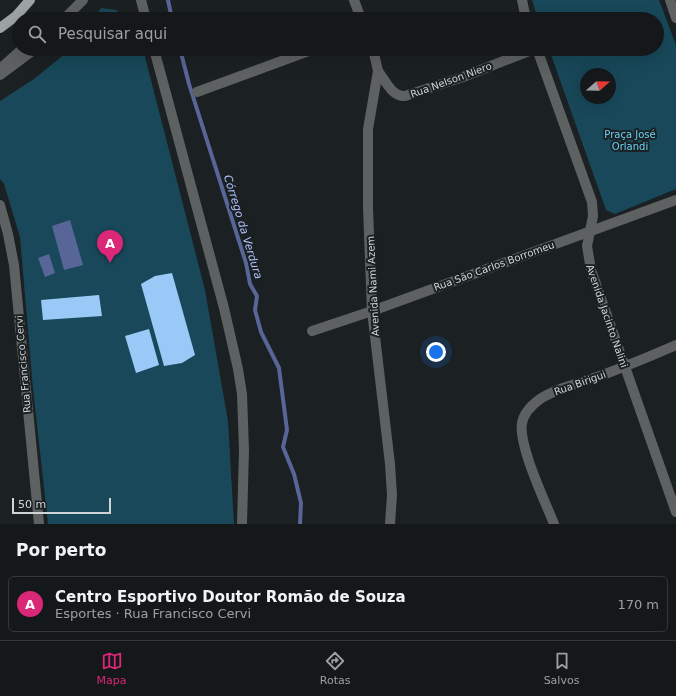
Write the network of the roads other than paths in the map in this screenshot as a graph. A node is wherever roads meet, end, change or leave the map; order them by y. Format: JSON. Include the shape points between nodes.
{"nodes":[{"id":1,"x":30,"y":0,"type":"edge"},
{"id":2,"x":82,"y":0,"type":"edge"},
{"id":3,"x":141,"y":0,"type":"edge"},
{"id":4,"x":354,"y":0,"type":"edge"},
{"id":5,"x":522,"y":0,"type":"edge"},
{"id":6,"x":670,"y":0,"type":"edge"},
{"id":7,"x":17,"y":12,"type":"edge"},
{"id":8,"x":70,"y":12,"type":"edge"},
{"id":9,"x":144,"y":12,"type":"edge"},
{"id":10,"x":358,"y":12,"type":"edge"},
{"id":11,"x":525,"y":12,"type":"edge"},
{"id":12,"x":12,"y":17,"type":"edge"},
{"id":13,"x":676,"y":18,"type":"edge"},
{"id":14,"x":0,"y":28,"type":"edge"},
{"id":15,"x":14,"y":56,"type":"edge"},
{"id":16,"x":26,"y":56,"type":"edge"},
{"id":17,"x":156,"y":56,"type":"edge"},
{"id":18,"x":295,"y":56,"type":"edge"},
{"id":19,"x":375,"y":56,"type":"edge"},
{"id":20,"x":516,"y":56,"type":"edge"},
{"id":21,"x":540,"y":56,"type":"edge"},
{"id":22,"x":0,"y":69,"type":"edge"},
{"id":23,"x":378,"y":70,"type":"junction"},
{"id":24,"x":0,"y":75,"type":"edge"},
{"id":25,"x":197,"y":92,"type":"dead end"},
{"id":26,"x":676,"y":201,"type":"edge"},
{"id":27,"x":0,"y":204,"type":"edge"},
{"id":28,"x":591,"y":230,"type":"junction"},
{"id":29,"x":372,"y":311,"type":"junction"},
{"id":30,"x":312,"y":331,"type":"dead end"},
{"id":31,"x":676,"y":345,"type":"edge"},
{"id":32,"x":624,"y":367,"type":"junction"},
{"id":33,"x":676,"y":512,"type":"edge"},
{"id":34,"x":38,"y":524,"type":"edge"},
{"id":35,"x":242,"y":524,"type":"edge"},
{"id":36,"x":390,"y":524,"type":"edge"},
{"id":37,"x":554,"y":524,"type":"edge"}],
"edges":[{"from":1,"to":7,"type":"main road"},
{"from":2,"to":8,"type":"street"},
{"from":3,"to":9,"type":"street"},
{"from":4,"to":10,"type":"street"},
{"from":5,"to":11,"type":"street"},
{"from":6,"to":13,"type":"street"},
{"from":12,"to":14,"type":"main road"},
{"from":15,"to":22,"type":"street"},
{"from":16,"to":24,"type":"street"},
{"from":17,"to":35,"type":"street","via":[[222,300],[238,369],[242,394],[244,450]]},
{"from":18,"to":25,"type":"street"},
{"from":19,"to":23,"type":"street","name":"Avenida Nami Azem"},
{"from":20,"to":23,"type":"street","name":"Rua Nelson Niero","via":[[405,96],[397,96]]},
{"from":21,"to":28,"type":"street","name":"Avenida Jacinto Nalini","via":[[592,202]]},
{"from":23,"to":29,"type":"street","name":"Avenida Nami Azem","via":[[368,129]]},
{"from":26,"to":28,"type":"street","name":"Rua São Carlos Borromeu"},
{"from":27,"to":34,"type":"street","name":"Rua Francisco Cervi","via":[[14,265]]},
{"from":28,"to":29,"type":"street","name":"Rua São Carlos Borromeu"},
{"from":28,"to":32,"type":"street","name":"Avenida Jacinto Nalini","via":[[587,256]]},
{"from":29,"to":30,"type":"street","name":"Rua São Carlos Borromeu"},
{"from":29,"to":36,"type":"street","name":"Avenida Nami Azem","via":[[390,464]]},
{"from":31,"to":32,"type":"street","name":"Rua Birigui"},
{"from":32,"to":33,"type":"street","name":"Avenida Jacinto Nalini"},
{"from":32,"to":37,"type":"street","name":"Rua Birigui","via":[[541,399],[524,415],[522,433],[528,455]]}]}
